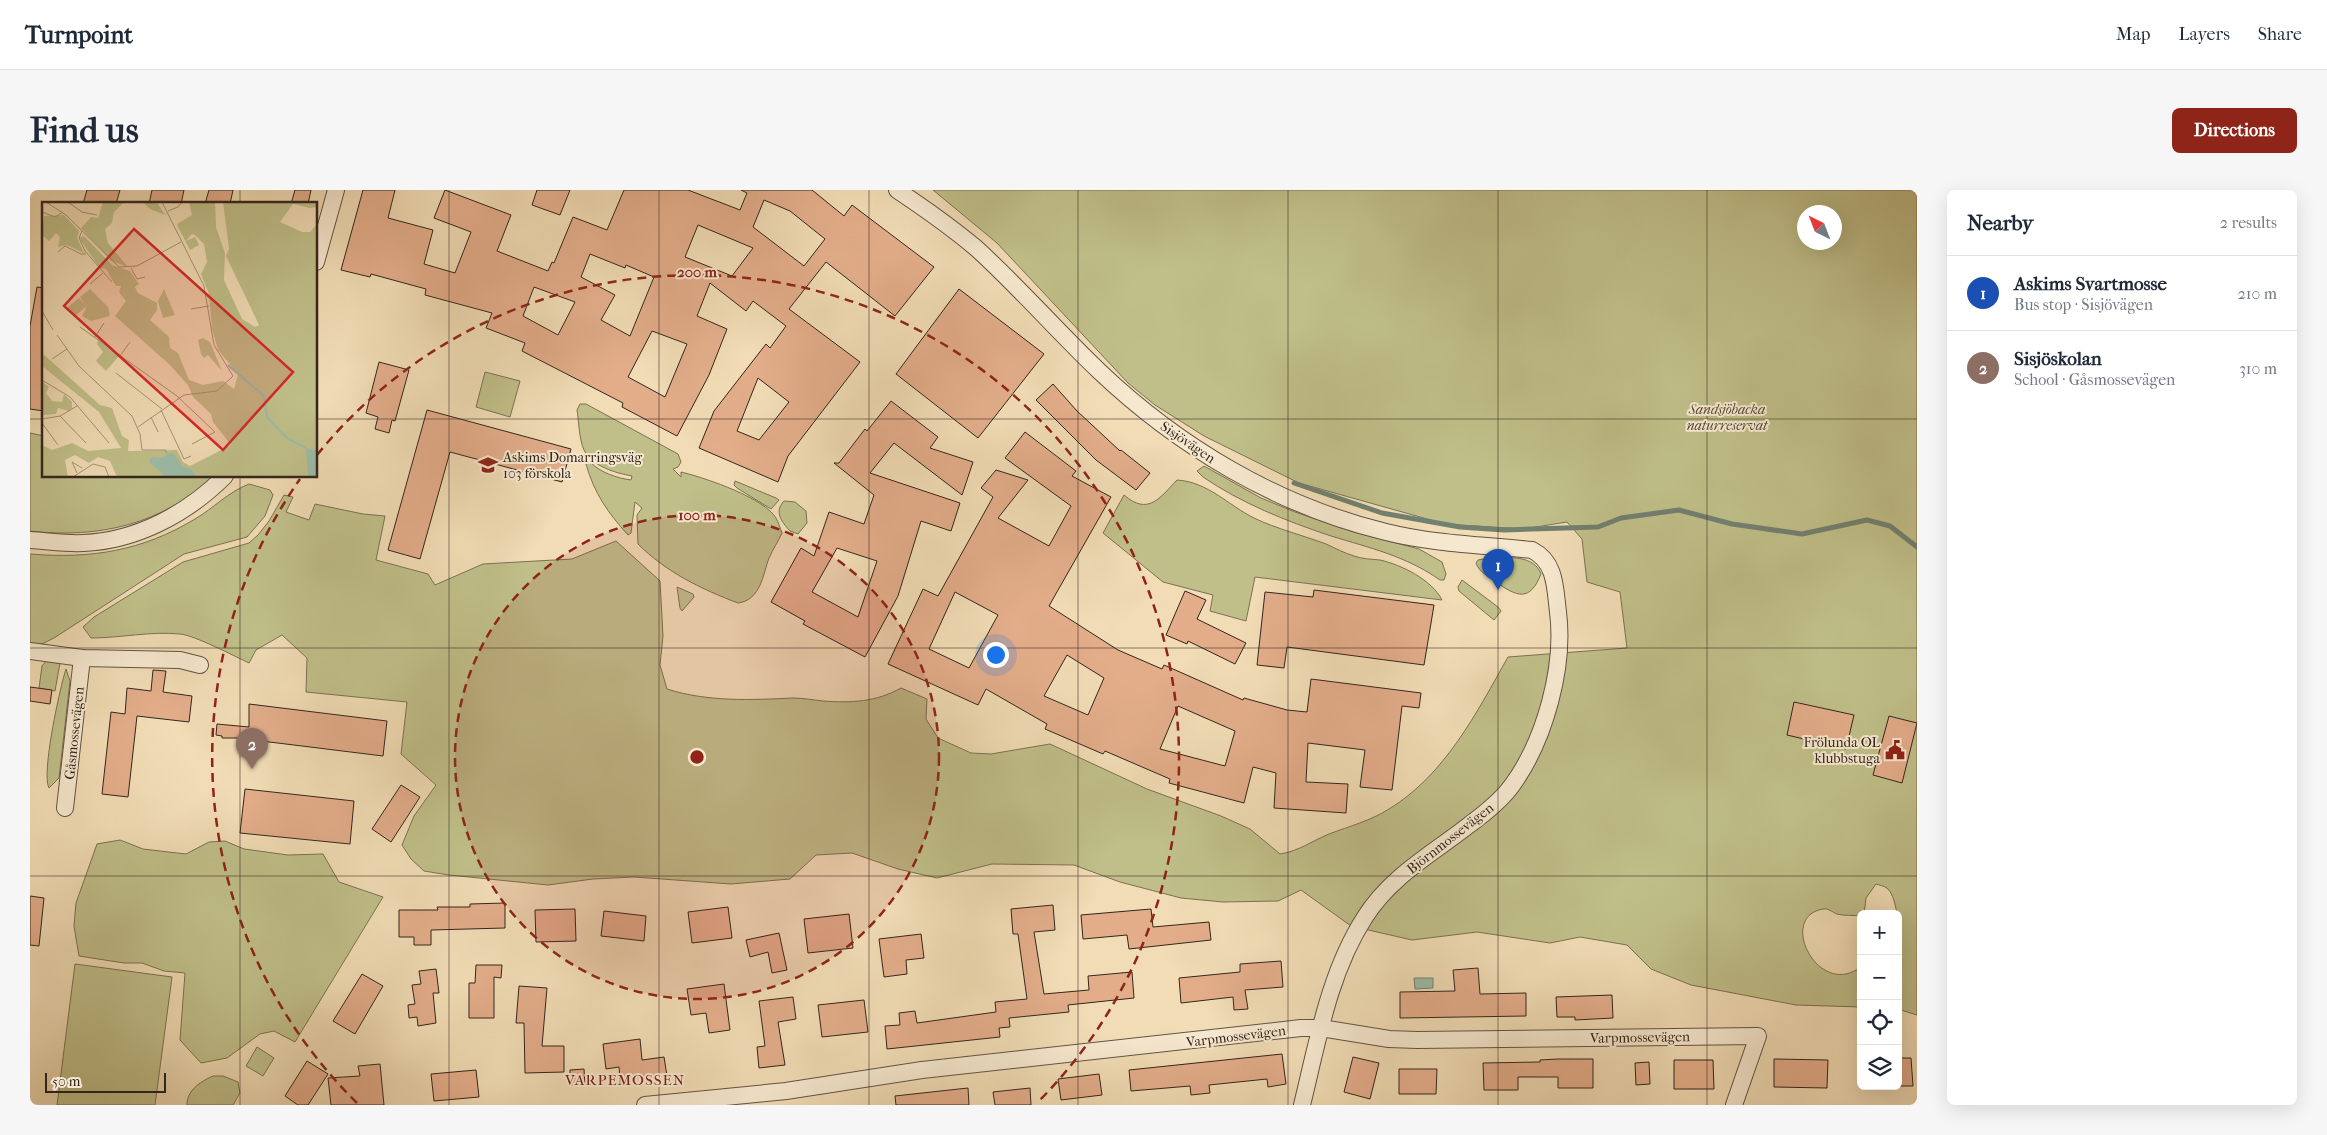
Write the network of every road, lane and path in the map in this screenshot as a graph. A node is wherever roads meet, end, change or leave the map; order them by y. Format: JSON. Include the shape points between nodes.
{"nodes":[{"id":1,"x":336,"y":190,"type":"edge"},
{"id":2,"x":896,"y":190,"type":"edge"},
{"id":3,"x":318,"y":255,"type":"edge"},
{"id":4,"x":223,"y":478,"type":"edge"},
{"id":5,"x":30,"y":540,"type":"edge"},
{"id":6,"x":1548,"y":562,"type":"joint"},
{"id":7,"x":30,"y":651,"type":"edge"},
{"id":8,"x":82,"y":658,"type":"junction"},
{"id":9,"x":200,"y":665,"type":"dead end"},
{"id":10,"x":65,"y":808,"type":"dead end"},
{"id":11,"x":1321,"y":1028,"type":"junction"},
{"id":12,"x":645,"y":1105,"type":"edge"},
{"id":13,"x":1302,"y":1105,"type":"edge"},
{"id":14,"x":1734,"y":1105,"type":"edge"}],
"edges":[{"from":1,"to":3,"type":"street"},
{"from":2,"to":6,"type":"street","name":"Sisjövägen","via":[[976,249],[1149,415],[1196,449],[1239,474],[1331,515],[1386,532],[1453,544],[1532,550]]},
{"from":4,"to":5,"type":"street","via":[[192,504],[134,534],[84,544]]},
{"from":6,"to":11,"type":"street","name":"Björnmossevägen","via":[[1559,618],[1559,653],[1554,686],[1528,760],[1512,786],[1493,806],[1414,864],[1366,914],[1334,976]]},
{"from":7,"to":8,"type":"street"},
{"from":8,"to":9,"type":"street","via":[[180,660]]},
{"from":8,"to":10,"type":"street","name":"Gåsmossevägen"},
{"from":11,"to":12,"type":"street","name":"Varpmossevägen","via":[[922,1070],[786,1091]]},
{"from":11,"to":13,"type":"street","name":"Björnmossevägen"},
{"from":11,"to":14,"type":"street","name":"Varpmossevägen","via":[[1417,1040],[1758,1036]]}]}
